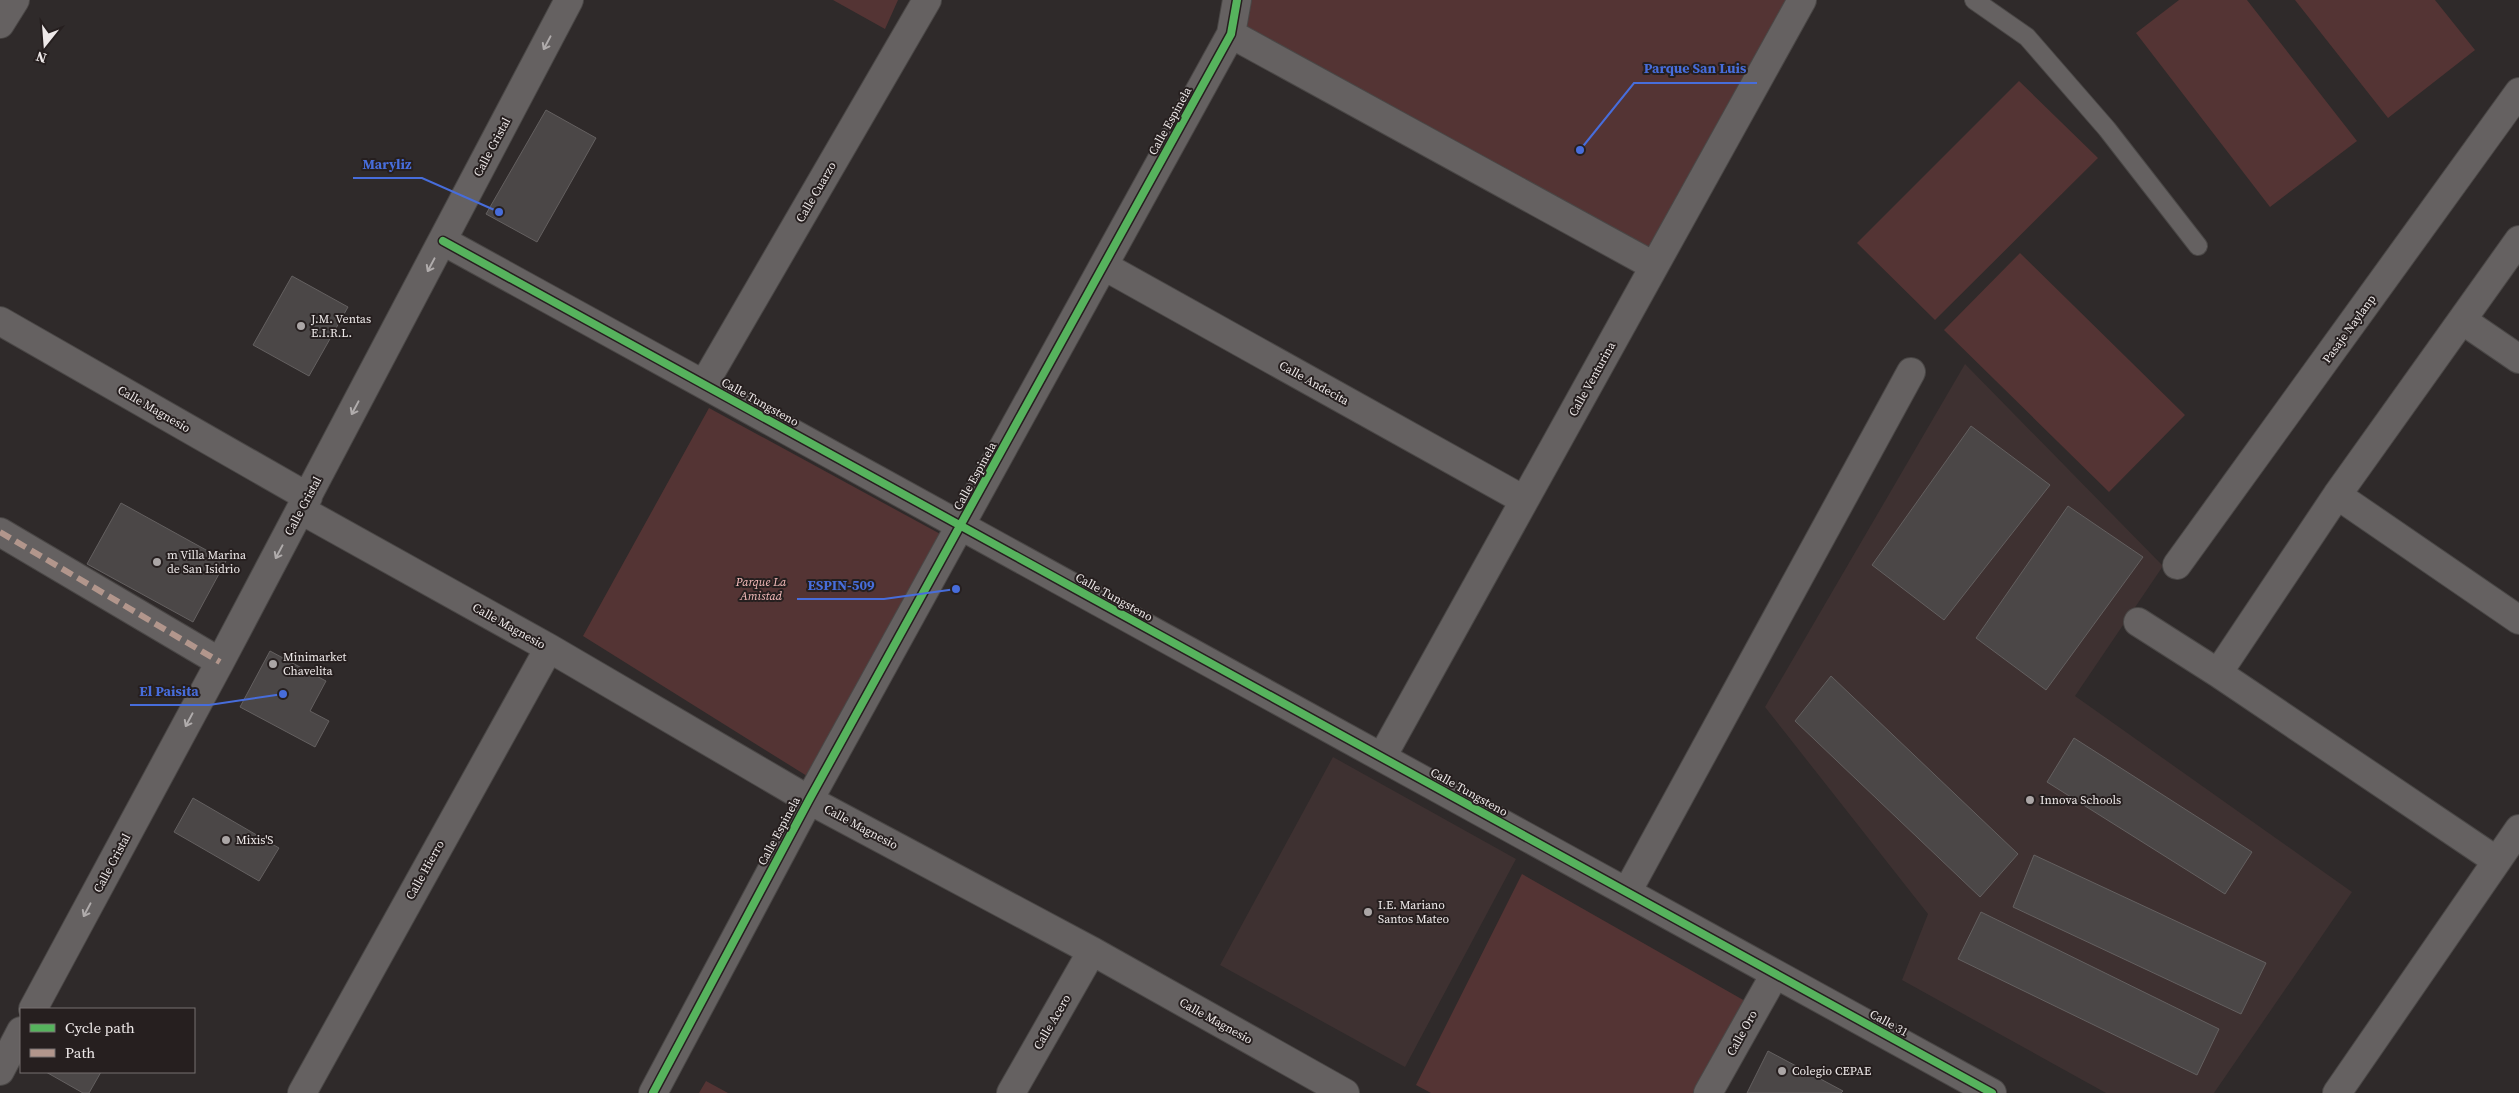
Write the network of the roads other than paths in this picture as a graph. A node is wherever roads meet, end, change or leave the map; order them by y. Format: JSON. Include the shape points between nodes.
{"nodes":[{"id":1,"x":15,"y":0,"type":"edge"},
{"id":2,"x":570,"y":0,"type":"edge"},
{"id":3,"x":927,"y":0,"type":"edge"},
{"id":4,"x":1236,"y":0,"type":"edge"},
{"id":5,"x":1802,"y":0,"type":"edge"},
{"id":6,"x":1974,"y":0,"type":"edge"},
{"id":7,"x":0,"y":24,"type":"edge"},
{"id":8,"x":1231,"y":34,"type":"junction"},
{"id":9,"x":2519,"y":92,"type":"edge"},
{"id":10,"x":2519,"y":240,"type":"edge"},
{"id":11,"x":443,"y":241,"type":"junction"},
{"id":12,"x":2198,"y":246,"type":"dead end"},
{"id":13,"x":1104,"y":266,"type":"junction"},
{"id":14,"x":1654,"y":266,"type":"junction"},
{"id":15,"x":0,"y":320,"type":"edge"},
{"id":16,"x":2462,"y":320,"type":"junction"},
{"id":17,"x":2519,"y":359,"type":"edge"},
{"id":18,"x":1911,"y":372,"type":"dead end"},
{"id":19,"x":704,"y":384,"type":"junction"},
{"id":20,"x":2337,"y":496,"type":"junction"},
{"id":21,"x":1524,"y":500,"type":"junction"},
{"id":22,"x":305,"y":504,"type":"junction"},
{"id":23,"x":961,"y":526,"type":"junction"},
{"id":24,"x":0,"y":532,"type":"edge"},
{"id":25,"x":2177,"y":565,"type":"dead end"},
{"id":26,"x":2519,"y":620,"type":"edge"},
{"id":27,"x":2138,"y":622,"type":"dead end"},
{"id":28,"x":549,"y":648,"type":"junction"},
{"id":29,"x":220,"y":662,"type":"junction"},
{"id":30,"x":2218,"y":673,"type":"junction"},
{"id":31,"x":1382,"y":757,"type":"junction"},
{"id":32,"x":809,"y":800,"type":"junction"},
{"id":33,"x":2519,"y":829,"type":"edge"},
{"id":34,"x":2497,"y":861,"type":"junction"},
{"id":35,"x":1627,"y":892,"type":"junction"},
{"id":36,"x":1092,"y":951,"type":"junction"},
{"id":37,"x":1775,"y":974,"type":"junction"},
{"id":38,"x":34,"y":1008,"type":"edge"},
{"id":39,"x":20,"y":1033,"type":"edge"},
{"id":40,"x":0,"y":1070,"type":"edge"},
{"id":41,"x":302,"y":1093,"type":"edge"},
{"id":42,"x":653,"y":1093,"type":"edge"},
{"id":43,"x":1011,"y":1093,"type":"edge"},
{"id":44,"x":1345,"y":1093,"type":"edge"},
{"id":45,"x":1708,"y":1093,"type":"edge"},
{"id":46,"x":1992,"y":1093,"type":"edge"},
{"id":47,"x":2337,"y":1093,"type":"edge"}],
"edges":[{"from":1,"to":7,"type":"street"},
{"from":2,"to":11,"type":"street","name":"Calle Cristal","one_way":true},
{"from":3,"to":19,"type":"street","name":"Calle Cuarzo"},
{"from":4,"to":8,"type":"street","name":"Calle Espinela"},
{"from":5,"to":14,"type":"street","name":"Calle Venturina"},
{"from":6,"to":12,"type":"lane","via":[[2027,37],[2107,129]]},
{"from":8,"to":13,"type":"street","name":"Calle Espinela"},
{"from":8,"to":14,"type":"street"},
{"from":9,"to":25,"type":"street","name":"Pasaje Naylanp"},
{"from":10,"to":16,"type":"street"},
{"from":11,"to":19,"type":"street","name":"Calle Tungsteno"},
{"from":11,"to":22,"type":"street","name":"Calle Cristal","one_way":true},
{"from":13,"to":21,"type":"street","name":"Calle Andecita"},
{"from":13,"to":23,"type":"street","name":"Calle Espinela"},
{"from":14,"to":21,"type":"street","name":"Calle Venturina"},
{"from":15,"to":22,"type":"street","name":"Calle Magnesio"},
{"from":16,"to":17,"type":"street"},
{"from":16,"to":20,"type":"street"},
{"from":18,"to":35,"type":"street"},
{"from":19,"to":23,"type":"street","name":"Calle Tungsteno"},
{"from":20,"to":26,"type":"street"},
{"from":20,"to":30,"type":"street"},
{"from":21,"to":31,"type":"street","name":"Calle Venturina"},
{"from":22,"to":28,"type":"street","name":"Calle Magnesio"},
{"from":22,"to":29,"type":"street","name":"Calle Cristal","one_way":true},
{"from":23,"to":31,"type":"street","name":"Calle Tungsteno"},
{"from":23,"to":32,"type":"street","name":"Calle Espinela"},
{"from":24,"to":29,"type":"street"},
{"from":27,"to":30,"type":"street"},
{"from":28,"to":32,"type":"street","name":"Calle Magnesio"},
{"from":28,"to":41,"type":"street","name":"Calle Hierro"},
{"from":29,"to":38,"type":"street","name":"Calle Cristal","one_way":true},
{"from":30,"to":34,"type":"street"},
{"from":31,"to":35,"type":"street","name":"Calle Tungsteno"},
{"from":32,"to":36,"type":"street","name":"Calle Magnesio"},
{"from":32,"to":42,"type":"street","name":"Calle Espinela"},
{"from":33,"to":34,"type":"street"},
{"from":34,"to":47,"type":"street"},
{"from":35,"to":37,"type":"street","name":"Calle Tungsteno"},
{"from":36,"to":43,"type":"street","name":"Calle Acero"},
{"from":36,"to":44,"type":"street","name":"Calle Magnesio"},
{"from":37,"to":45,"type":"street","name":"Calle Oro"},
{"from":37,"to":46,"type":"street","name":"Calle 31"},
{"from":39,"to":40,"type":"street"}]}
